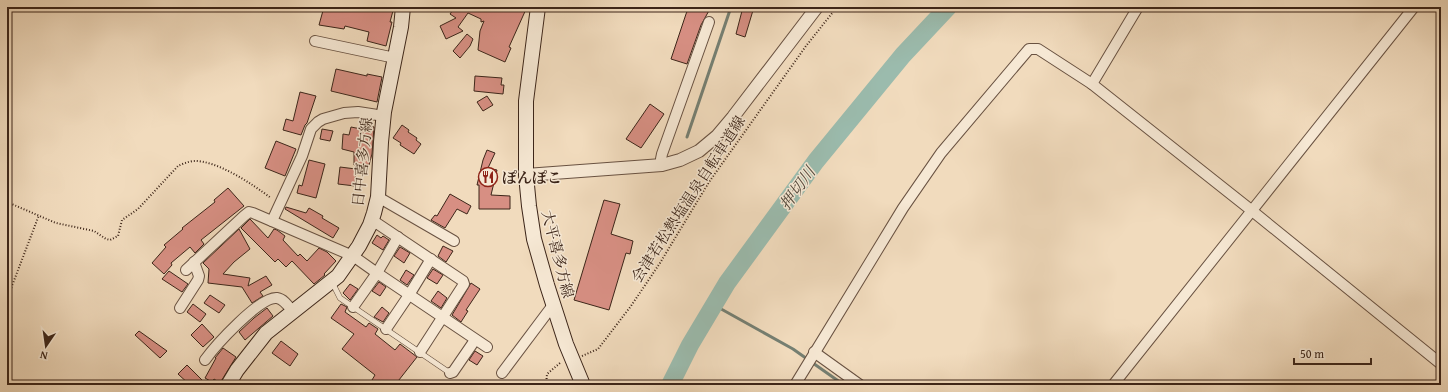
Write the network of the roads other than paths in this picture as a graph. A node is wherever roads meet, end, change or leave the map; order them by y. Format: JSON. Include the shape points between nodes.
{"nodes":[{"id":1,"x":403,"y":7,"type":"edge"},
{"id":2,"x":538,"y":7,"type":"edge"},
{"id":3,"x":816,"y":7,"type":"edge"},
{"id":4,"x":1138,"y":7,"type":"edge"},
{"id":5,"x":1414,"y":7,"type":"edge"},
{"id":6,"x":709,"y":22,"type":"dead end"},
{"id":7,"x":315,"y":41,"type":"dead end"},
{"id":8,"x":395,"y":58,"type":"junction"},
{"id":9,"x":1092,"y":84,"type":"junction"},
{"id":10,"x":384,"y":116,"type":"junction"},
{"id":11,"x":662,"y":165,"type":"junction"},
{"id":12,"x":526,"y":175,"type":"junction"},
{"id":13,"x":378,"y":197,"type":"junction"},
{"id":14,"x":1251,"y":210,"type":"junction"},
{"id":15,"x":372,"y":220,"type":"junction"},
{"id":16,"x":272,"y":221,"type":"junction"},
{"id":17,"x":398,"y":237,"type":"junction"},
{"id":18,"x":454,"y":242,"type":"dead end"},
{"id":19,"x":353,"y":256,"type":"junction"},
{"id":20,"x":431,"y":259,"type":"junction"},
{"id":21,"x":194,"y":262,"type":"junction"},
{"id":22,"x":186,"y":270,"type":"dead end"},
{"id":23,"x":377,"y":273,"type":"junction"},
{"id":24,"x":331,"y":281,"type":"junction"},
{"id":25,"x":409,"y":295,"type":"junction"},
{"id":26,"x":553,"y":305,"type":"junction"},
{"id":27,"x":353,"y":307,"type":"junction"},
{"id":28,"x":180,"y":308,"type":"dead end"},
{"id":29,"x":293,"y":312,"type":"junction"},
{"id":30,"x":442,"y":317,"type":"junction"},
{"id":31,"x":386,"y":329,"type":"junction"},
{"id":32,"x":475,"y":340,"type":"junction"},
{"id":33,"x":488,"y":347,"type":"dead end"},
{"id":34,"x":420,"y":352,"type":"junction"},
{"id":35,"x":814,"y":352,"type":"junction"},
{"id":36,"x":205,"y":360,"type":"dead end"},
{"id":37,"x":1441,"y":364,"type":"edge"},
{"id":38,"x":450,"y":373,"type":"joint"},
{"id":39,"x":502,"y":373,"type":"dead end"},
{"id":40,"x":228,"y":385,"type":"edge"},
{"id":41,"x":583,"y":385,"type":"edge"},
{"id":42,"x":795,"y":385,"type":"edge"},
{"id":43,"x":860,"y":385,"type":"edge"},
{"id":44,"x":1113,"y":385,"type":"edge"}],
"edges":[{"from":1,"to":8,"type":"main road","name":"日中喜多方線"},
{"from":2,"to":12,"type":"main road","name":"大平喜多方線","via":[[526,100]]},
{"from":3,"to":11,"type":"street","via":[[717,136],[699,151]]},
{"from":4,"to":9,"type":"street"},
{"from":5,"to":14,"type":"street"},
{"from":6,"to":11,"type":"street","via":[[662,154]]},
{"from":7,"to":8,"type":"street"},
{"from":8,"to":10,"type":"main road","name":"日中喜多方線"},
{"from":9,"to":14,"type":"street"},
{"from":9,"to":35,"type":"street","via":[[1038,49],[1029,49],[941,153],[899,214]]},
{"from":10,"to":13,"type":"main road","name":"日中喜多方線"},
{"from":10,"to":16,"type":"street","via":[[358,112],[318,122],[311,129],[302,156]]},
{"from":11,"to":12,"type":"street"},
{"from":12,"to":26,"type":"main road","name":"大平喜多方線","via":[[534,239]]},
{"from":13,"to":15,"type":"main road","name":"日中喜多方線"},
{"from":13,"to":18,"type":"street"},
{"from":14,"to":37,"type":"street"},
{"from":14,"to":44,"type":"street"},
{"from":15,"to":17,"type":"street"},
{"from":15,"to":19,"type":"main road","name":"日中喜多方線"},
{"from":16,"to":19,"type":"street"},
{"from":16,"to":21,"type":"street","via":[[249,212]]},
{"from":17,"to":20,"type":"street"},
{"from":17,"to":23,"type":"street"},
{"from":19,"to":23,"type":"street"},
{"from":19,"to":24,"type":"main road","name":"日中喜多方線"},
{"from":20,"to":25,"type":"street"},
{"from":20,"to":30,"type":"street","via":[[464,284]]},
{"from":21,"to":22,"type":"street"},
{"from":21,"to":28,"type":"street","via":[[198,280]]},
{"from":23,"to":25,"type":"street"},
{"from":23,"to":27,"type":"street"},
{"from":24,"to":27,"type":"lane","via":[[340,298]]},
{"from":24,"to":29,"type":"main road","name":"日中喜多方線"},
{"from":25,"to":30,"type":"street"},
{"from":25,"to":31,"type":"street"},
{"from":26,"to":39,"type":"street"},
{"from":26,"to":41,"type":"main road","name":"大平喜多方線"},
{"from":27,"to":31,"type":"lane"},
{"from":29,"to":36,"type":"street","via":[[278,298],[270,299],[253,310],[223,338]]},
{"from":29,"to":40,"type":"main road","name":"日中喜多方線","via":[[266,333]]},
{"from":30,"to":32,"type":"street"},
{"from":30,"to":34,"type":"street"},
{"from":31,"to":34,"type":"lane"},
{"from":32,"to":33,"type":"street"},
{"from":32,"to":38,"type":"street","via":[[454,372]]},
{"from":34,"to":38,"type":"lane"},
{"from":35,"to":42,"type":"street"},
{"from":35,"to":43,"type":"street"}]}
